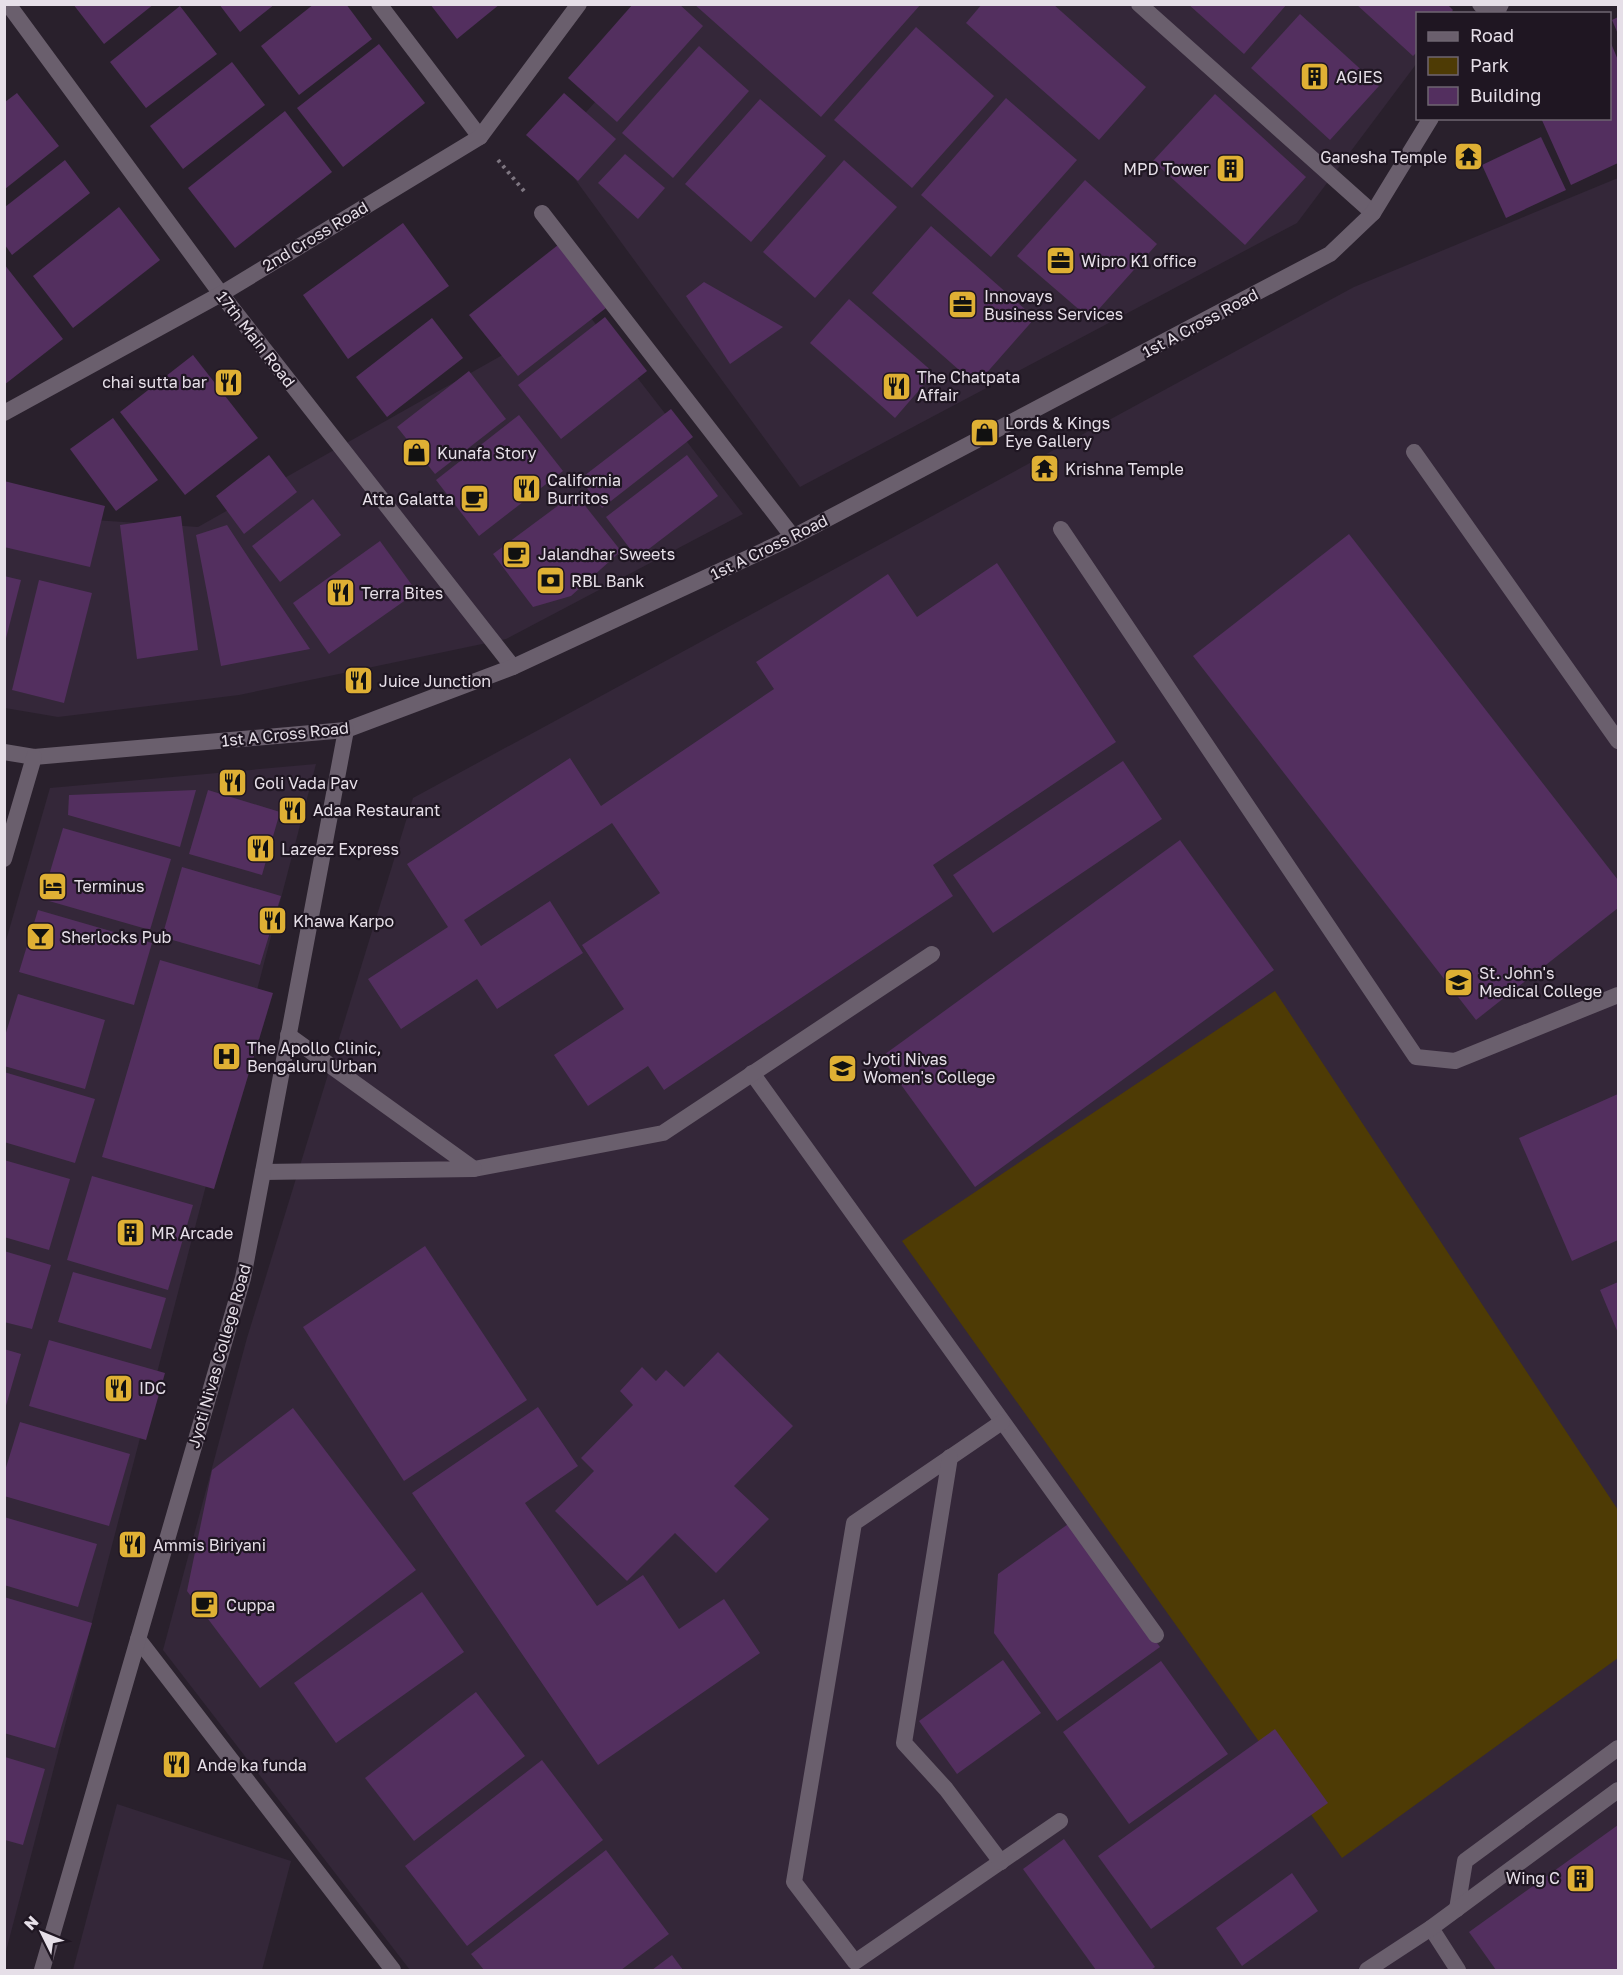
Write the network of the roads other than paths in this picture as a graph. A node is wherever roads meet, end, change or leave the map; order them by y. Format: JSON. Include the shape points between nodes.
{"nodes":[{"id":1,"x":8,"y":4,"type":"edge"},
{"id":2,"x":379,"y":4,"type":"edge"},
{"id":3,"x":579,"y":4,"type":"edge"},
{"id":4,"x":1139,"y":4,"type":"edge"},
{"id":5,"x":1430,"y":120,"type":"edge"},
{"id":6,"x":480,"y":137,"type":"junction"},
{"id":7,"x":542,"y":213,"type":"road end"},
{"id":8,"x":1373,"y":213,"type":"junction"},
{"id":9,"x":221,"y":294,"type":"junction"},
{"id":10,"x":4,"y":413,"type":"edge"},
{"id":11,"x":1414,"y":452,"type":"dead end"},
{"id":12,"x":1061,"y":529,"type":"dead end"},
{"id":13,"x":793,"y":537,"type":"junction"},
{"id":14,"x":513,"y":667,"type":"junction"},
{"id":15,"x":346,"y":730,"type":"junction"},
{"id":16,"x":1618,"y":741,"type":"edge"},
{"id":17,"x":4,"y":752,"type":"edge"},
{"id":18,"x":34,"y":757,"type":"junction"},
{"id":19,"x":4,"y":859,"type":"edge"},
{"id":20,"x":932,"y":954,"type":"dead end"},
{"id":21,"x":1618,"y":995,"type":"edge"},
{"id":22,"x":288,"y":1035,"type":"junction"},
{"id":23,"x":752,"y":1073,"type":"junction"},
{"id":24,"x":474,"y":1169,"type":"junction"},
{"id":25,"x":263,"y":1172,"type":"junction"},
{"id":26,"x":1002,"y":1422,"type":"junction"},
{"id":27,"x":950,"y":1457,"type":"junction"},
{"id":28,"x":1156,"y":1635,"type":"dead end"},
{"id":29,"x":138,"y":1639,"type":"junction"},
{"id":30,"x":1618,"y":1748,"type":"edge"},
{"id":31,"x":1618,"y":1790,"type":"edge"},
{"id":32,"x":1060,"y":1821,"type":"dead end"},
{"id":33,"x":1001,"y":1862,"type":"junction"},
{"id":34,"x":1457,"y":1909,"type":"junction"},
{"id":35,"x":1431,"y":1928,"type":"junction"},
{"id":36,"x":42,"y":1971,"type":"edge"},
{"id":37,"x":393,"y":1971,"type":"edge"},
{"id":38,"x":1367,"y":1971,"type":"edge"},
{"id":39,"x":1458,"y":1971,"type":"edge"}],
"edges":[{"from":1,"to":9,"type":"street","name":"17th Main Road"},
{"from":2,"to":6,"type":"street"},
{"from":3,"to":6,"type":"street","name":"2nd Cross Road"},
{"from":4,"to":8,"type":"street"},
{"from":5,"to":8,"type":"street","name":"1st A Cross Road"},
{"from":6,"to":9,"type":"street","name":"2nd Cross Road"},
{"from":7,"to":13,"type":"street"},
{"from":8,"to":13,"type":"street","name":"1st A Cross Road","via":[[1330,254]]},
{"from":9,"to":10,"type":"street","name":"2nd Cross Road"},
{"from":9,"to":14,"type":"street","name":"17th Main Road"},
{"from":11,"to":16,"type":"street"},
{"from":12,"to":21,"type":"street","via":[[1416,1057],[1455,1061]]},
{"from":13,"to":14,"type":"street","name":"1st A Cross Road"},
{"from":14,"to":15,"type":"street","name":"1st A Cross Road"},
{"from":15,"to":18,"type":"street","name":"1st A Cross Road"},
{"from":15,"to":22,"type":"street","name":"Jyoti Nivas College Road"},
{"from":17,"to":18,"type":"street","name":"1st A Cross Road"},
{"from":18,"to":19,"type":"street"},
{"from":20,"to":23,"type":"street"},
{"from":22,"to":24,"type":"street"},
{"from":22,"to":25,"type":"street","name":"Jyoti Nivas College Road"},
{"from":23,"to":24,"type":"street","via":[[663,1133]]},
{"from":23,"to":26,"type":"street"},
{"from":24,"to":25,"type":"street"},
{"from":25,"to":29,"type":"street","name":"Jyoti Nivas College Road","via":[[243,1278]]},
{"from":26,"to":27,"type":"street"},
{"from":26,"to":28,"type":"street"},
{"from":27,"to":33,"type":"street","via":[[904,1743]]},
{"from":27,"to":33,"type":"street","via":[[854,1523],[794,1882],[855,1962]]},
{"from":29,"to":36,"type":"street","name":"Jyoti Nivas College Road"},
{"from":29,"to":37,"type":"street"},
{"from":30,"to":34,"type":"street","via":[[1465,1862]]},
{"from":31,"to":34,"type":"street"},
{"from":32,"to":33,"type":"street"},
{"from":34,"to":35,"type":"street"},
{"from":35,"to":38,"type":"street"},
{"from":35,"to":39,"type":"street"}]}
